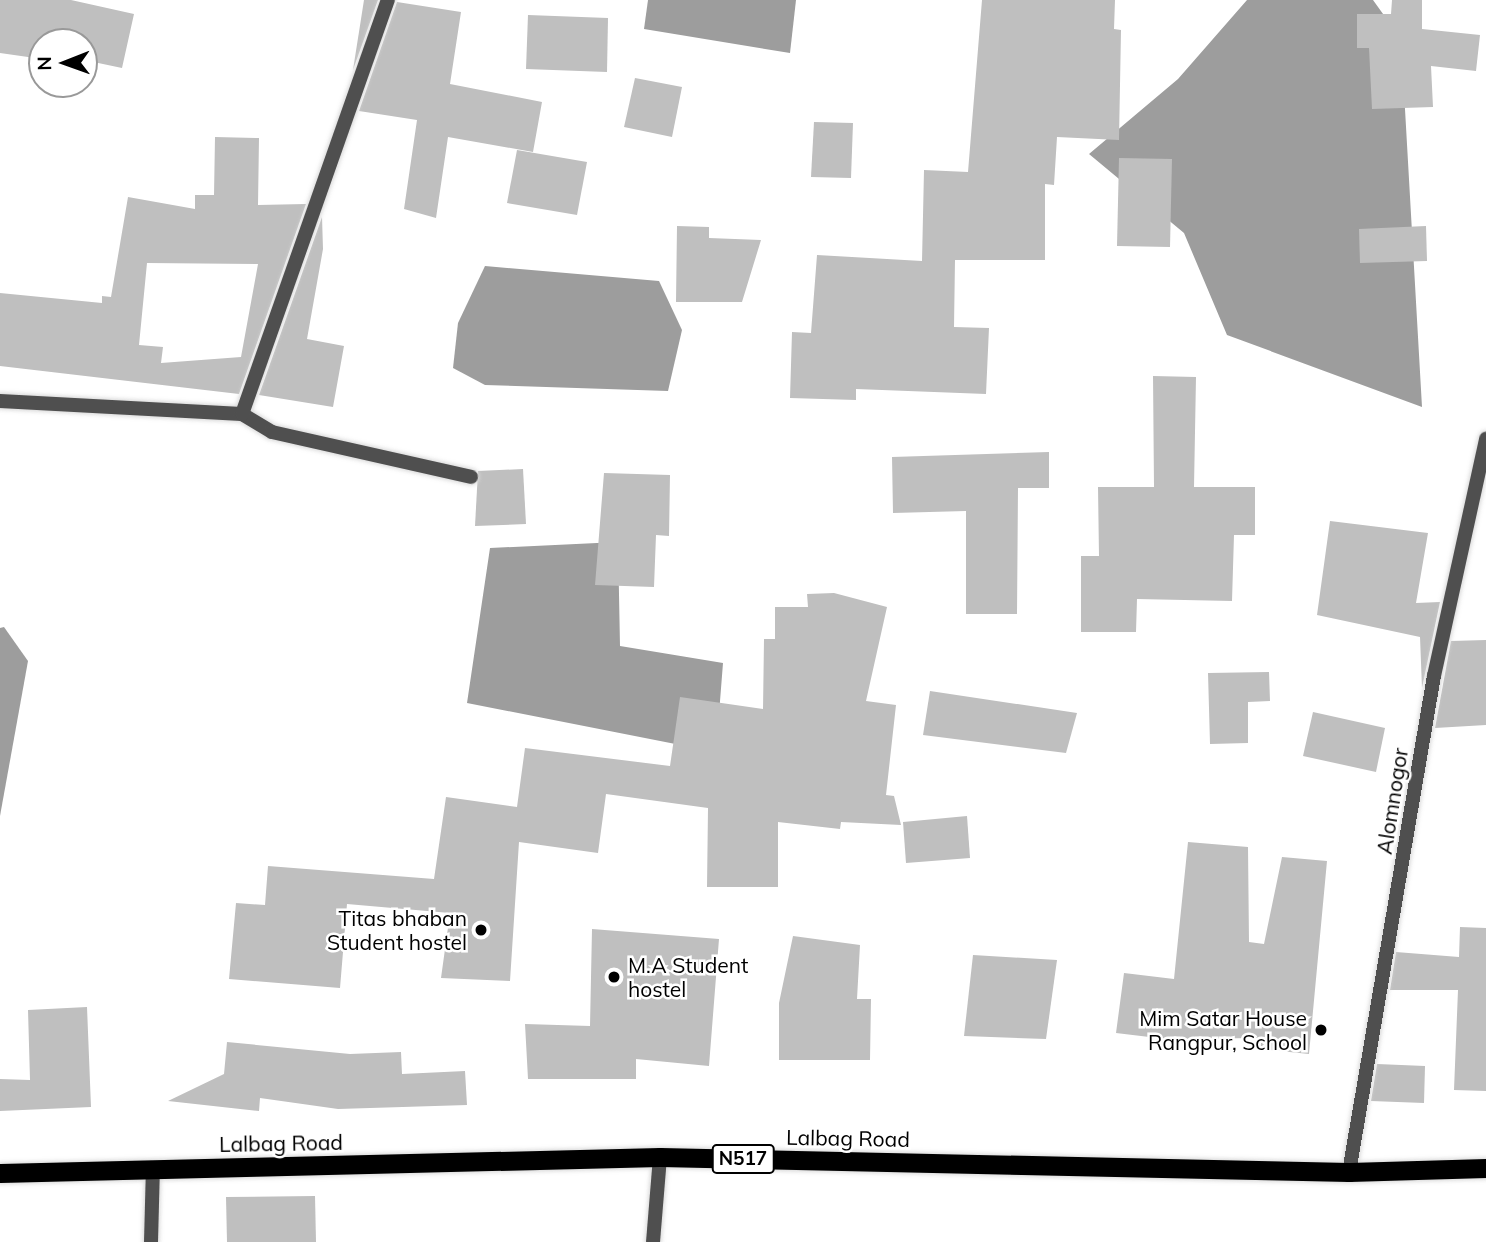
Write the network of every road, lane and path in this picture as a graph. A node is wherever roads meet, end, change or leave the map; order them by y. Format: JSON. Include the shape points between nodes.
{"nodes":[{"id":1,"x":388,"y":0,"type":"edge"},
{"id":2,"x":0,"y":401,"type":"edge"},
{"id":3,"x":242,"y":414,"type":"junction"},
{"id":4,"x":1486,"y":439,"type":"edge"},
{"id":5,"x":471,"y":477,"type":"dead end"},
{"id":6,"x":660,"y":1157,"type":"junction"},
{"id":7,"x":153,"y":1168,"type":"junction"},
{"id":8,"x":1486,"y":1168,"type":"edge"},
{"id":9,"x":1349,"y":1172,"type":"junction"},
{"id":10,"x":0,"y":1173,"type":"edge"},
{"id":11,"x":151,"y":1242,"type":"edge"},
{"id":12,"x":653,"y":1242,"type":"edge"}],
"edges":[{"from":1,"to":3,"type":"street"},
{"from":2,"to":3,"type":"street"},
{"from":3,"to":5,"type":"street","via":[[272,432]]},
{"from":4,"to":9,"type":"street","name":"Alomnogor","via":[[1434,676]]},
{"from":6,"to":7,"type":"highway","name":"Lalbag Road","number":"N517"},
{"from":6,"to":9,"type":"highway","name":"Lalbag Road","number":"N517"},
{"from":6,"to":12,"type":"street"},
{"from":7,"to":10,"type":"highway","name":"Lalbag Road","number":"N517"},
{"from":7,"to":11,"type":"street"},
{"from":8,"to":9,"type":"highway","name":"Lalbag Road","number":"N517"}]}
